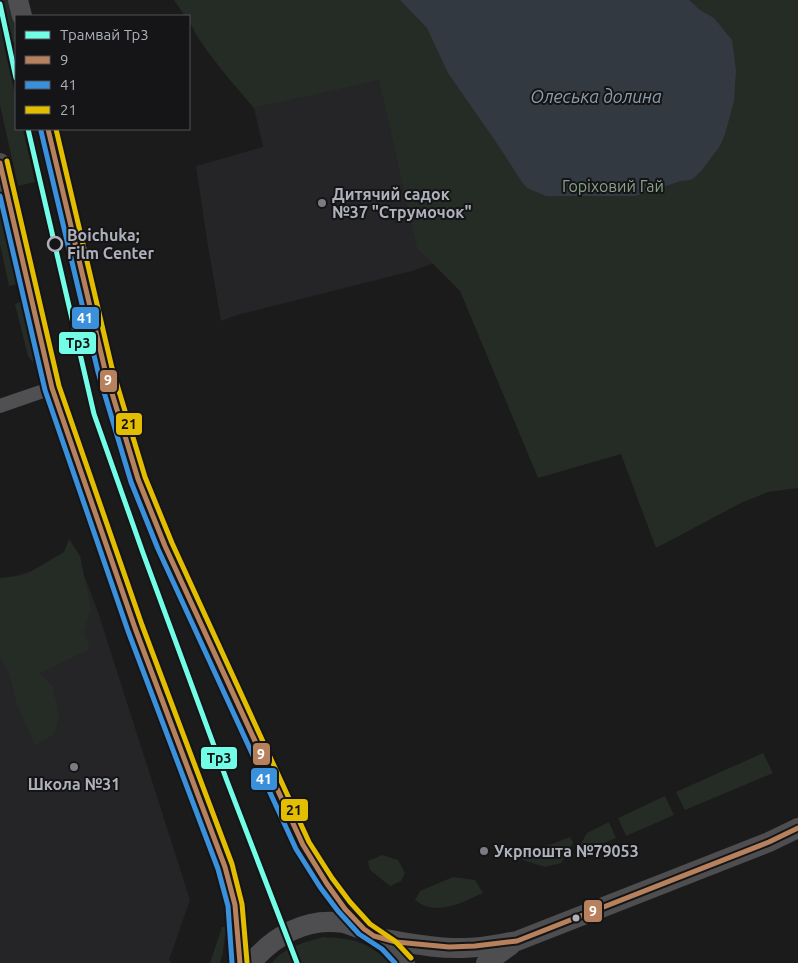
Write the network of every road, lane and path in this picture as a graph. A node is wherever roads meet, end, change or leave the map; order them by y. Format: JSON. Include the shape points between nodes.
{"nodes":[{"id":1,"x":18,"y":0,"type":"edge"},
{"id":2,"x":22,"y":15,"type":"edge"},
{"id":3,"x":48,"y":130,"type":"edge"},
{"id":4,"x":0,"y":163,"type":"edge"},
{"id":5,"x":52,"y":388,"type":"junction"},
{"id":6,"x":0,"y":406,"type":"edge"},
{"id":7,"x":798,"y":828,"type":"edge"},
{"id":8,"x":365,"y":930,"type":"junction"},
{"id":9,"x":383,"y":939,"type":"junction"},
{"id":10,"x":517,"y":941,"type":"junction"},
{"id":11,"x":240,"y":963,"type":"edge"},
{"id":12,"x":251,"y":963,"type":"edge"},
{"id":13,"x":405,"y":963,"type":"edge"},
{"id":14,"x":486,"y":963,"type":"edge"}],
"edges":[{"from":1,"to":2,"type":"main road"},
{"from":3,"to":8,"type":"main road","via":[[105,370],[138,479],[165,546],[296,832],[320,873]]},
{"from":4,"to":5,"type":"main road"},
{"from":5,"to":6,"type":"street"},
{"from":5,"to":11,"type":"main road","via":[[135,628],[225,867],[235,905]]},
{"from":7,"to":10,"type":"main road"},
{"from":8,"to":9,"type":"main road"},
{"from":8,"to":12,"type":"main road","via":[[342,923],[318,923],[295,928],[263,948]]},
{"from":9,"to":10,"type":"main road","via":[[464,948]]},
{"from":9,"to":13,"type":"main road"},
{"from":10,"to":14,"type":"main road"}]}
